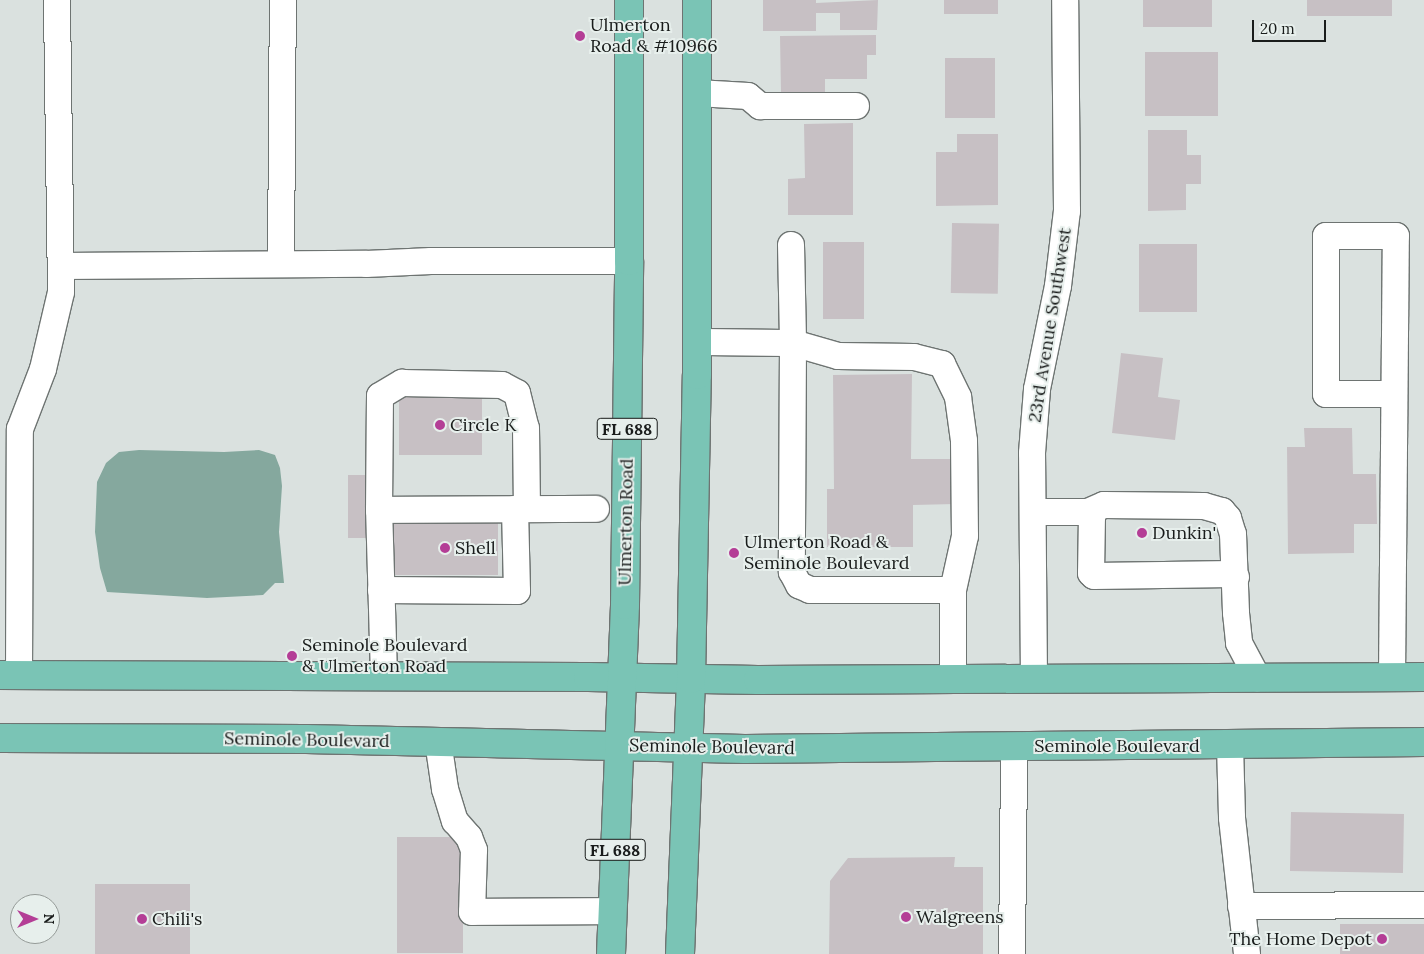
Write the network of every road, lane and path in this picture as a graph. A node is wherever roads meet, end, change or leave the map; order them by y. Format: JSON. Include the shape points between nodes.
{"nodes":[{"id":1,"x":57,"y":0,"type":"edge"},
{"id":2,"x":282,"y":0,"type":"edge"},
{"id":3,"x":629,"y":0,"type":"edge"},
{"id":4,"x":697,"y":0,"type":"edge"},
{"id":5,"x":1065,"y":0,"type":"edge"},
{"id":6,"x":697,"y":93,"type":"junction"},
{"id":7,"x":856,"y":106,"type":"dead end"},
{"id":8,"x":791,"y":245,"type":"dead end"},
{"id":9,"x":629,"y":261,"type":"junction"},
{"id":10,"x":281,"y":264,"type":"junction"},
{"id":11,"x":60,"y":266,"type":"junction"},
{"id":12,"x":697,"y":342,"type":"junction"},
{"id":13,"x":793,"y":343,"type":"junction"},
{"id":14,"x":1394,"y":394,"type":"junction"},
{"id":15,"x":521,"y":508,"type":"junction"},
{"id":16,"x":596,"y":508,"type":"dead end"},
{"id":17,"x":380,"y":510,"type":"junction"},
{"id":18,"x":1033,"y":512,"type":"junction"},
{"id":19,"x":1088,"y":512,"type":"junction"},
{"id":20,"x":10,"y":526,"type":"edge"},
{"id":21,"x":1236,"y":577,"type":"junction"},
{"id":22,"x":382,"y":590,"type":"junction"},
{"id":23,"x":953,"y":590,"type":"junction"},
{"id":24,"x":384,"y":676,"type":"junction"},
{"id":25,"x":1424,"y":677,"type":"edge"},
{"id":26,"x":622,"y":678,"type":"junction"},
{"id":27,"x":1258,"y":678,"type":"junction"},
{"id":28,"x":1392,"y":678,"type":"junction"},
{"id":29,"x":6,"y":679,"type":"edge"},
{"id":30,"x":691,"y":679,"type":"junction"},
{"id":31,"x":953,"y":679,"type":"junction"},
{"id":32,"x":1034,"y":679,"type":"junction"},
{"id":33,"x":0,"y":738,"type":"edge"},
{"id":34,"x":146,"y":739,"type":"junction"},
{"id":35,"x":438,"y":741,"type":"junction"},
{"id":36,"x":1424,"y":742,"type":"edge"},
{"id":37,"x":1230,"y":745,"type":"junction"},
{"id":38,"x":620,"y":746,"type":"junction"},
{"id":39,"x":1014,"y":746,"type":"junction"},
{"id":40,"x":688,"y":748,"type":"junction"},
{"id":41,"x":0,"y":757,"type":"edge"},
{"id":42,"x":1424,"y":905,"type":"edge"},
{"id":43,"x":1241,"y":906,"type":"junction"},
{"id":44,"x":613,"y":911,"type":"junction"},
{"id":45,"x":611,"y":954,"type":"edge"},
{"id":46,"x":680,"y":954,"type":"edge"},
{"id":47,"x":1012,"y":954,"type":"edge"},
{"id":48,"x":1247,"y":954,"type":"edge"}],
"edges":[{"from":1,"to":11,"type":"street"},
{"from":2,"to":10,"type":"street"},
{"from":3,"to":9,"type":"main road","name":"Ulmerton Road","number":"FL 688"},
{"from":4,"to":6,"type":"main road"},
{"from":5,"to":18,"type":"street","name":"23rd Avenue Southwest","via":[[1067,211],[1058,286],[1037,389],[1032,453]]},
{"from":6,"to":7,"type":"street","via":[[748,96],[760,106]]},
{"from":6,"to":12,"type":"main road"},
{"from":8,"to":13,"type":"street"},
{"from":9,"to":10,"type":"street"},
{"from":9,"to":26,"type":"main road","name":"Ulmerton Road","number":"FL 688"},
{"from":10,"to":11,"type":"street"},
{"from":11,"to":20,"type":"street","via":[[61,292],[44,369],[20,429]]},
{"from":12,"to":13,"type":"street"},
{"from":12,"to":30,"type":"main road"},
{"from":13,"to":23,"type":"street","via":[[838,356],[914,357],[942,364],[958,397],[964,442],[965,536]]},
{"from":13,"to":23,"type":"street","via":[[792,572],[799,585],[810,590]]},
{"from":14,"to":14,"type":"street","via":[[1396,236],[1326,236],[1326,394]]},
{"from":14,"to":28,"type":"street"},
{"from":15,"to":16,"type":"street"},
{"from":15,"to":17,"type":"street"},
{"from":15,"to":17,"type":"street","via":[[526,428],[517,393],[502,385],[402,383],[380,396]]},
{"from":15,"to":22,"type":"street","via":[[517,591]]},
{"from":17,"to":22,"type":"street"},
{"from":18,"to":19,"type":"street"},
{"from":18,"to":32,"type":"street","name":"23rd Avenue Southwest"},
{"from":19,"to":21,"type":"street","via":[[1104,504],[1214,507],[1228,518],[1231,527]]},
{"from":19,"to":21,"type":"street","via":[[1092,516],[1091,573],[1094,576],[1232,574]]},
{"from":20,"to":29,"type":"street"},
{"from":21,"to":27,"type":"street","via":[[1239,643]]},
{"from":22,"to":24,"type":"street"},
{"from":23,"to":31,"type":"street"},
{"from":24,"to":26,"type":"main road"},
{"from":24,"to":29,"type":"main road"},
{"from":25,"to":28,"type":"main road"},
{"from":26,"to":30,"type":"main road"},
{"from":26,"to":38,"type":"main road","name":"Ulmerton Road","number":"FL 688"},
{"from":27,"to":28,"type":"main road"},
{"from":27,"to":32,"type":"main road"},
{"from":30,"to":31,"type":"main road"},
{"from":30,"to":40,"type":"main road"},
{"from":31,"to":32,"type":"main road"},
{"from":33,"to":34,"type":"main road","name":"Seminole Boulevard"},
{"from":34,"to":35,"type":"main road","name":"Seminole Boulevard"},
{"from":34,"to":41,"type":"main road"},
{"from":35,"to":38,"type":"main road","name":"Seminole Boulevard"},
{"from":35,"to":44,"type":"street","via":[[445,789],[455,821],[469,837],[474,850],[472,912]]},
{"from":36,"to":37,"type":"main road","name":"Seminole Boulevard"},
{"from":37,"to":39,"type":"main road","name":"Seminole Boulevard"},
{"from":37,"to":43,"type":"street","via":[[1232,818]]},
{"from":38,"to":40,"type":"main road","name":"Seminole Boulevard"},
{"from":38,"to":44,"type":"main road","name":"Ulmerton Road","number":"FL 688"},
{"from":39,"to":40,"type":"main road","name":"Seminole Boulevard"},
{"from":39,"to":47,"type":"street"},
{"from":40,"to":46,"type":"main road"},
{"from":42,"to":43,"type":"street"},
{"from":43,"to":48,"type":"street"},
{"from":44,"to":45,"type":"main road","name":"Ulmerton Road","number":"FL 688"}]}
